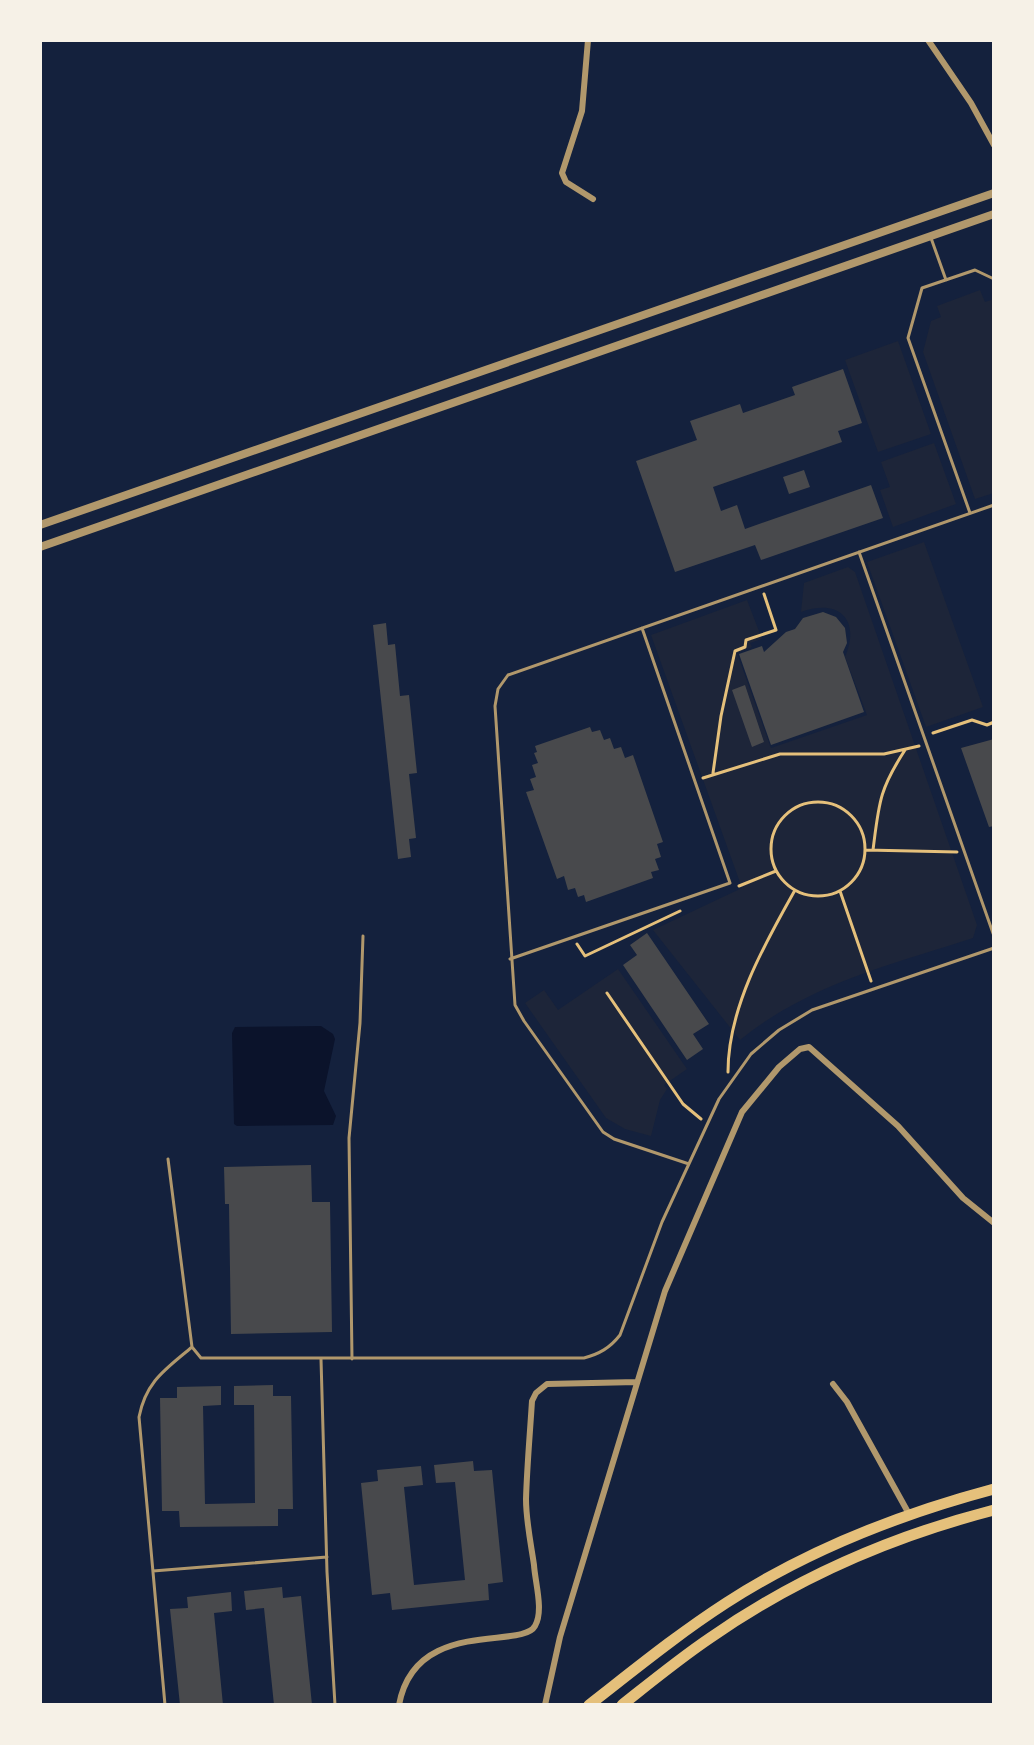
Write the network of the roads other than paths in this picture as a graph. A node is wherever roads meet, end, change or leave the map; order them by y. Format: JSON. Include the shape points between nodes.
{"nodes":[{"id":1,"x":588,"y":40,"type":"edge"},
{"id":2,"x":928,"y":40,"type":"edge"},
{"id":3,"x":994,"y":145,"type":"edge"},
{"id":4,"x":994,"y":193,"type":"edge"},
{"id":5,"x":593,"y":199,"type":"dead end"},
{"id":6,"x":994,"y":214,"type":"edge"},
{"id":7,"x":931,"y":236,"type":"junction"},
{"id":8,"x":994,"y":279,"type":"edge"},
{"id":9,"x":946,"y":280,"type":"junction"},
{"id":10,"x":994,"y":505,"type":"edge"},
{"id":11,"x":970,"y":513,"type":"junction"},
{"id":12,"x":40,"y":525,"type":"edge"},
{"id":13,"x":40,"y":547,"type":"edge"},
{"id":14,"x":859,"y":552,"type":"junction"},
{"id":15,"x":642,"y":628,"type":"junction"},
{"id":16,"x":363,"y":936,"type":"dead end"},
{"id":17,"x":994,"y":936,"type":"edge"},
{"id":18,"x":994,"y":948,"type":"edge"},
{"id":19,"x":510,"y":959,"type":"junction"},
{"id":20,"x":168,"y":1159,"type":"dead end"},
{"id":21,"x":689,"y":1164,"type":"junction"},
{"id":22,"x":994,"y":1223,"type":"edge"},
{"id":23,"x":192,"y":1347,"type":"junction"},
{"id":24,"x":321,"y":1359,"type":"junction"},
{"id":25,"x":352,"y":1359,"type":"junction"},
{"id":26,"x":637,"y":1382,"type":"junction"},
{"id":27,"x":833,"y":1384,"type":"dead end"},
{"id":28,"x":994,"y":1489,"type":"edge"},
{"id":29,"x":994,"y":1510,"type":"edge"},
{"id":30,"x":909,"y":1514,"type":"junction"},
{"id":31,"x":327,"y":1557,"type":"junction"},
{"id":32,"x":153,"y":1571,"type":"junction"},
{"id":33,"x":165,"y":1705,"type":"edge"},
{"id":34,"x":335,"y":1705,"type":"edge"},
{"id":35,"x":399,"y":1705,"type":"edge"},
{"id":36,"x":545,"y":1705,"type":"edge"},
{"id":37,"x":589,"y":1705,"type":"edge"},
{"id":38,"x":622,"y":1705,"type":"edge"}],
"edges":[{"from":1,"to":5,"type":"street","via":[[582,111],[562,173],[566,182]]},
{"from":2,"to":3,"type":"street"},
{"from":4,"to":12,"type":"street"},
{"from":6,"to":7,"type":"street"},
{"from":7,"to":9,"type":"lane"},
{"from":7,"to":13,"type":"street"},
{"from":8,"to":9,"type":"lane","via":[[975,270]]},
{"from":9,"to":11,"type":"lane","via":[[922,288],[908,338]]},
{"from":10,"to":11,"type":"lane"},
{"from":11,"to":14,"type":"lane"},
{"from":14,"to":15,"type":"lane"},
{"from":14,"to":17,"type":"lane"},
{"from":15,"to":19,"type":"lane","via":[[508,675],[498,689]]},
{"from":15,"to":19,"type":"lane","via":[[730,883]]},
{"from":16,"to":25,"type":"lane","via":[[349,1138]]},
{"from":18,"to":21,"type":"lane","via":[[820,1007],[787,1024],[751,1054],[728,1083]]},
{"from":19,"to":21,"type":"lane","via":[[519,1013],[603,1132]]},
{"from":20,"to":23,"type":"lane"},
{"from":21,"to":25,"type":"lane","via":[[624,1328],[602,1352],[584,1358]]},
{"from":22,"to":26,"type":"street","via":[[963,1198],[898,1126],[809,1047],[800,1049],[765,1081],[732,1130],[665,1291]]},
{"from":23,"to":24,"type":"lane","via":[[207,1360]]},
{"from":23,"to":32,"type":"lane","via":[[154,1380],[139,1417]]},
{"from":24,"to":25,"type":"lane"},
{"from":24,"to":31,"type":"lane"},
{"from":26,"to":35,"type":"street","via":[[547,1384],[536,1393],[526,1501],[537,1623],[528,1633],[459,1642],[435,1653],[408,1681]]},
{"from":26,"to":36,"type":"street","via":[[560,1637]]},
{"from":27,"to":30,"type":"street"},
{"from":28,"to":30,"type":"highway"},
{"from":29,"to":38,"type":"highway","via":[[910,1535],[803,1582],[709,1638]]},
{"from":30,"to":37,"type":"highway","via":[[847,1538],[759,1583],[687,1629]]},
{"from":31,"to":32,"type":"lane"},
{"from":31,"to":34,"type":"lane"},
{"from":32,"to":33,"type":"lane"}]}
